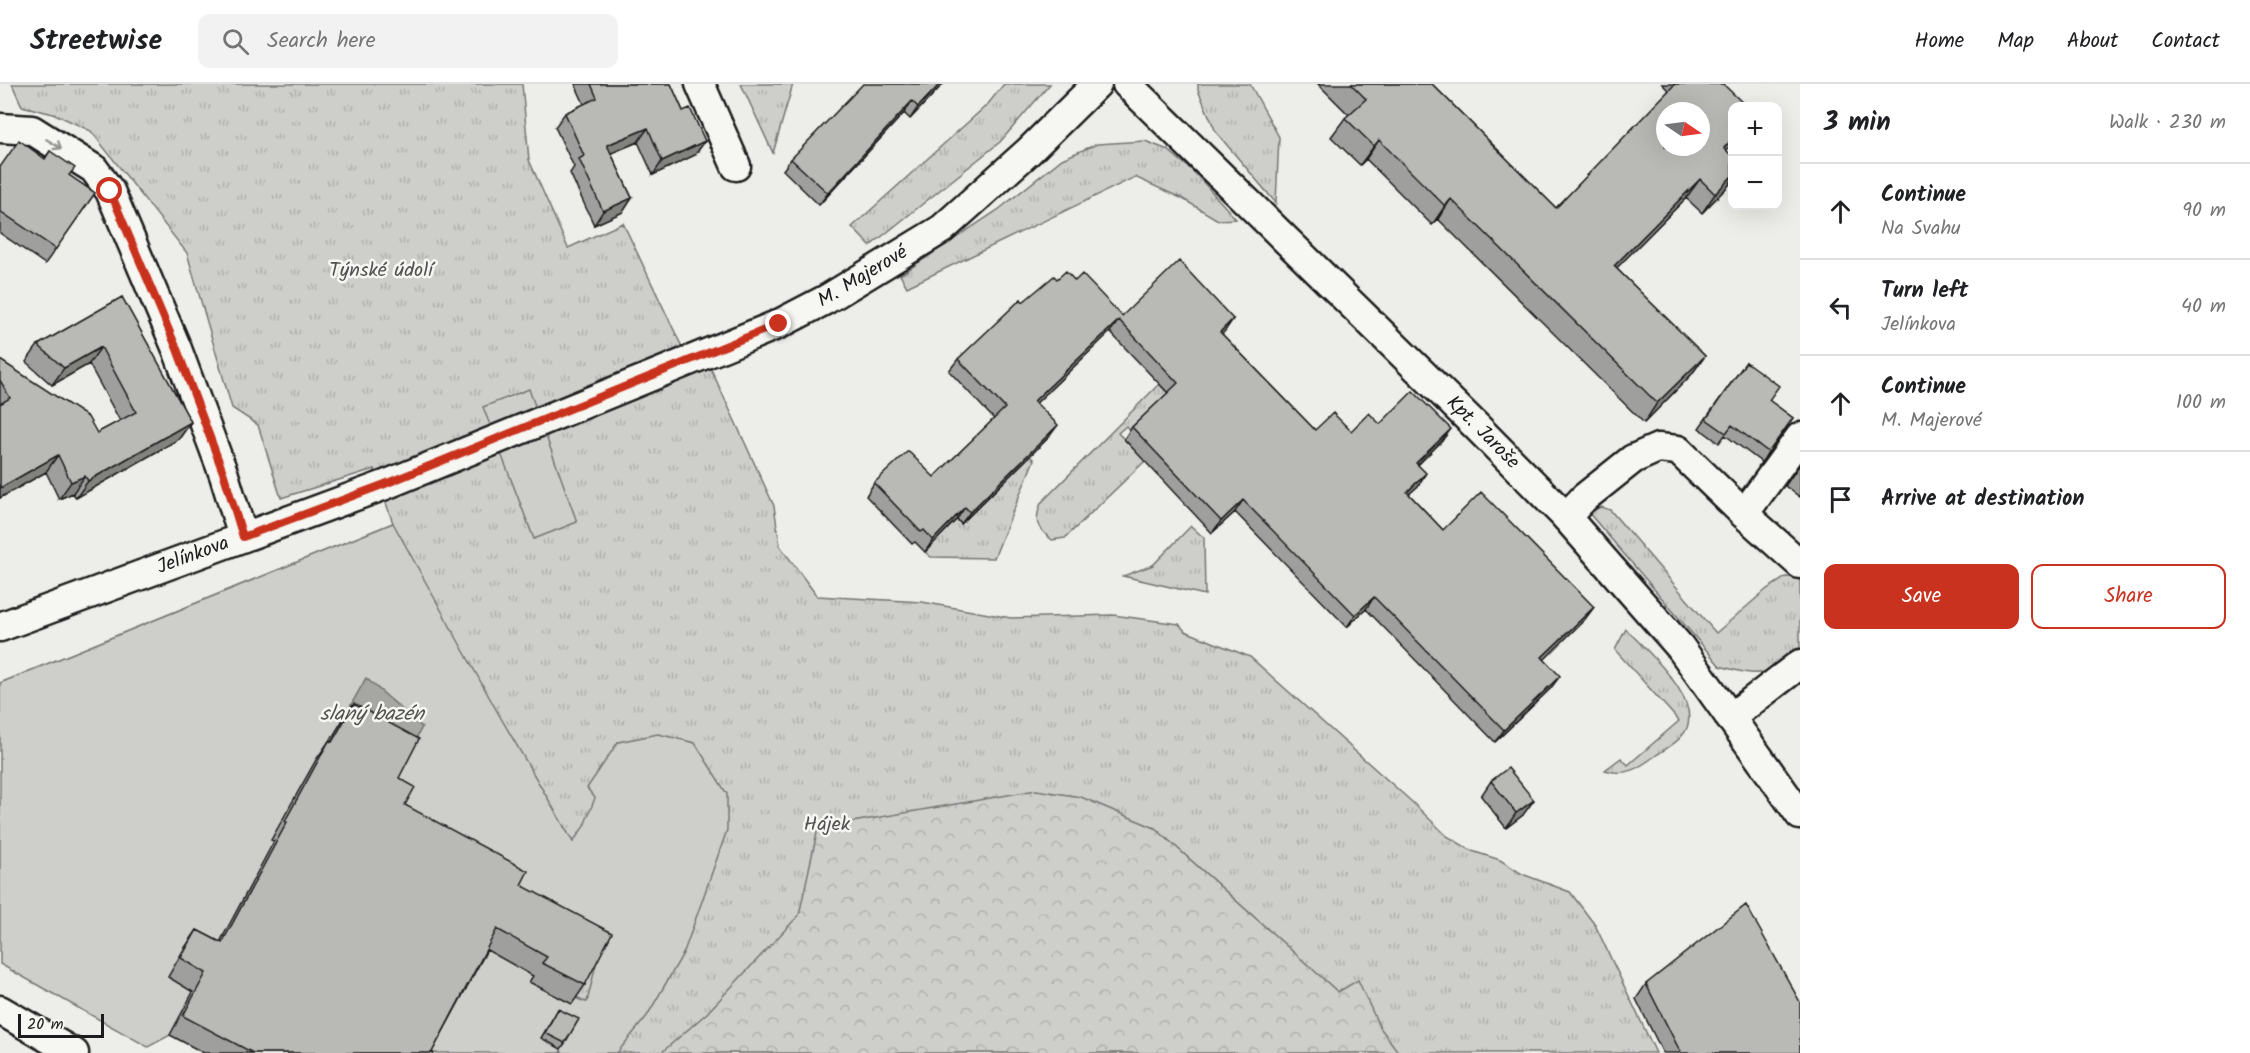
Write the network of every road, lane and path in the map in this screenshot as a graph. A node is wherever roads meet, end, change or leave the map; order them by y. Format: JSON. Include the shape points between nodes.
{"nodes":[{"id":1,"x":700,"y":84,"type":"edge"},
{"id":2,"x":1097,"y":84,"type":"edge"},
{"id":3,"x":1127,"y":84,"type":"edge"},
{"id":4,"x":0,"y":128,"type":"edge"},
{"id":5,"x":736,"y":166,"type":"dead end"},
{"id":6,"x":1800,"y":436,"type":"edge"},
{"id":7,"x":385,"y":484,"type":"joint"},
{"id":8,"x":1744,"y":514,"type":"junction"},
{"id":9,"x":1566,"y":517,"type":"junction"},
{"id":10,"x":243,"y":537,"type":"junction"},
{"id":11,"x":1800,"y":564,"type":"edge"},
{"id":12,"x":0,"y":627,"type":"edge"},
{"id":13,"x":1800,"y":664,"type":"edge"},
{"id":14,"x":1731,"y":718,"type":"junction"},
{"id":15,"x":1800,"y":815,"type":"edge"},
{"id":16,"x":0,"y":1010,"type":"edge"},
{"id":17,"x":74,"y":1053,"type":"edge"}],
"edges":[{"from":1,"to":5,"type":"street"},
{"from":2,"to":7,"type":"street","name":"M. Majerové","via":[[942,229],[827,299],[779,324]]},
{"from":3,"to":9,"type":"street","name":"Kpt. Jaroše"},
{"from":4,"to":10,"type":"street","one_way":true,"via":[[32,130],[94,169],[110,191],[177,349]]},
{"from":6,"to":8,"type":"street"},
{"from":7,"to":10,"type":"street","name":"Jelínkova"},
{"from":8,"to":9,"type":"street","via":[[1678,450],[1658,448],[1633,459]]},
{"from":8,"to":11,"type":"street"},
{"from":9,"to":14,"type":"street","name":"Kpt. Jaroše","via":[[1680,647]]},
{"from":10,"to":12,"type":"street","name":"Jelínkova"},
{"from":13,"to":14,"type":"street"},
{"from":14,"to":15,"type":"street","name":"Kpt. Jaroše"},
{"from":16,"to":17,"type":"street"}]}
